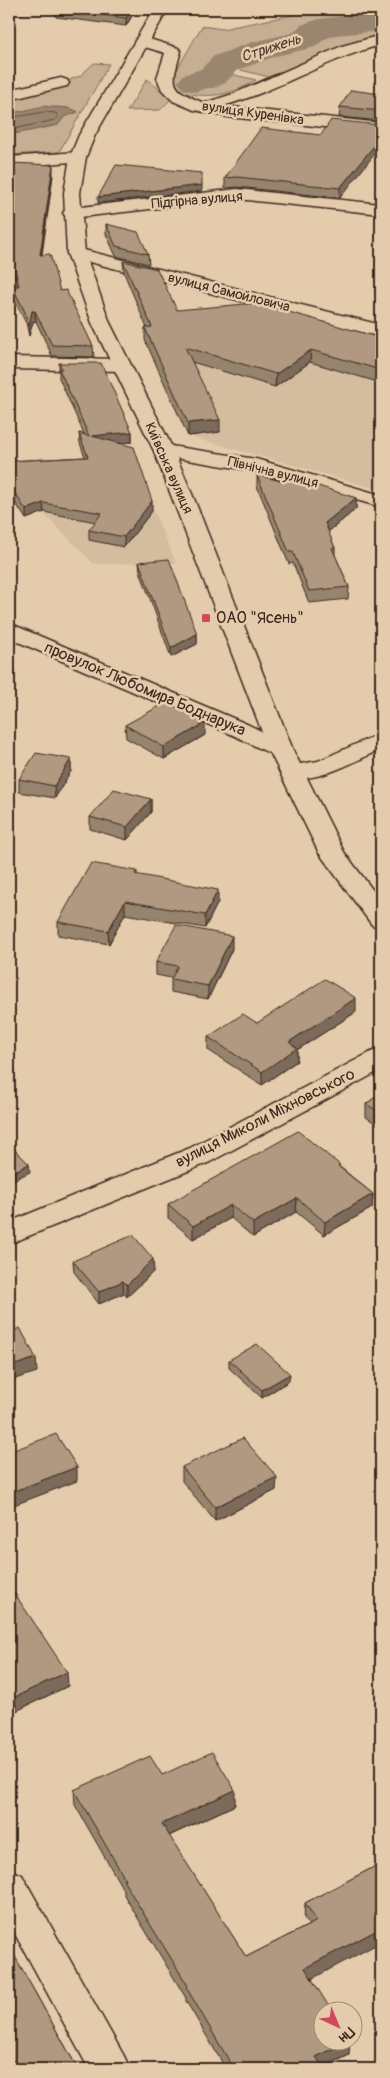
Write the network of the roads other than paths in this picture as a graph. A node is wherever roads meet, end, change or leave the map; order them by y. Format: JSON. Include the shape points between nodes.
{"nodes":[{"id":1,"x":161,"y":9,"type":"edge"},
{"id":2,"x":381,"y":40,"type":"edge"},
{"id":3,"x":143,"y":42,"type":"junction"},
{"id":4,"x":61,"y":83,"type":"dead end"},
{"id":5,"x":9,"y":95,"type":"edge"},
{"id":6,"x":200,"y":107,"type":"junction"},
{"id":7,"x":381,"y":128,"type":"edge"},
{"id":8,"x":78,"y":157,"type":"junction"},
{"id":9,"x":9,"y":162,"type":"edge"},
{"id":10,"x":381,"y":209,"type":"edge"},
{"id":11,"x":72,"y":213,"type":"junction"},
{"id":12,"x":76,"y":253,"type":"junction"},
{"id":13,"x":381,"y":331,"type":"edge"},
{"id":14,"x":9,"y":363,"type":"edge"},
{"id":15,"x":121,"y":366,"type":"junction"},
{"id":16,"x":164,"y":451,"type":"junction"},
{"id":17,"x":381,"y":501,"type":"edge"},
{"id":18,"x":9,"y":630,"type":"edge"},
{"id":19,"x":381,"y":740,"type":"edge"},
{"id":20,"x":281,"y":750,"type":"junction"},
{"id":21,"x":292,"y":772,"type":"junction"},
{"id":22,"x":381,"y":919,"type":"edge"},
{"id":23,"x":381,"y":1058,"type":"edge"},
{"id":24,"x":9,"y":1234,"type":"edge"},
{"id":25,"x":9,"y":1887,"type":"edge"},
{"id":26,"x":110,"y":2069,"type":"edge"}],
"edges":[{"from":1,"to":3,"type":"street","name":"Київська вулиця"},
{"from":2,"to":6,"type":"street","via":[[346,49],[239,98]]},
{"from":3,"to":6,"type":"street","name":"вулиця Куренівка","via":[[173,51],[165,78],[170,90]]},
{"from":3,"to":8,"type":"street","name":"Київська вулиця","via":[[87,135]]},
{"from":4,"to":5,"type":"street"},
{"from":6,"to":7,"type":"street","name":"вулиця Куренівка"},
{"from":8,"to":9,"type":"street"},
{"from":8,"to":11,"type":"street","name":"Київська вулиця"},
{"from":10,"to":11,"type":"street","name":"Підгірна вулиця","via":[[237,194]]},
{"from":11,"to":12,"type":"street","name":"Київська вулиця"},
{"from":12,"to":13,"type":"street","name":"вулиця Самойловича"},
{"from":12,"to":15,"type":"street","name":"Київська вулиця","via":[[101,323]]},
{"from":14,"to":15,"type":"street"},
{"from":15,"to":16,"type":"street","name":"Київська вулиця"},
{"from":16,"to":17,"type":"street","name":"Північна вулиця","via":[[256,465]]},
{"from":16,"to":20,"type":"street","name":"Київська вулиця"},
{"from":18,"to":20,"type":"street","name":"провулок Любомира Боднарука"},
{"from":19,"to":21,"type":"street","via":[[324,767]]},
{"from":20,"to":21,"type":"street","name":"Київська вулиця"},
{"from":21,"to":22,"type":"street","name":"Київська вулиця","via":[[332,853]]},
{"from":23,"to":24,"type":"street","name":"вулиця Миколи Міхновського","via":[[200,1155]]},
{"from":25,"to":26,"type":"street"}]}
